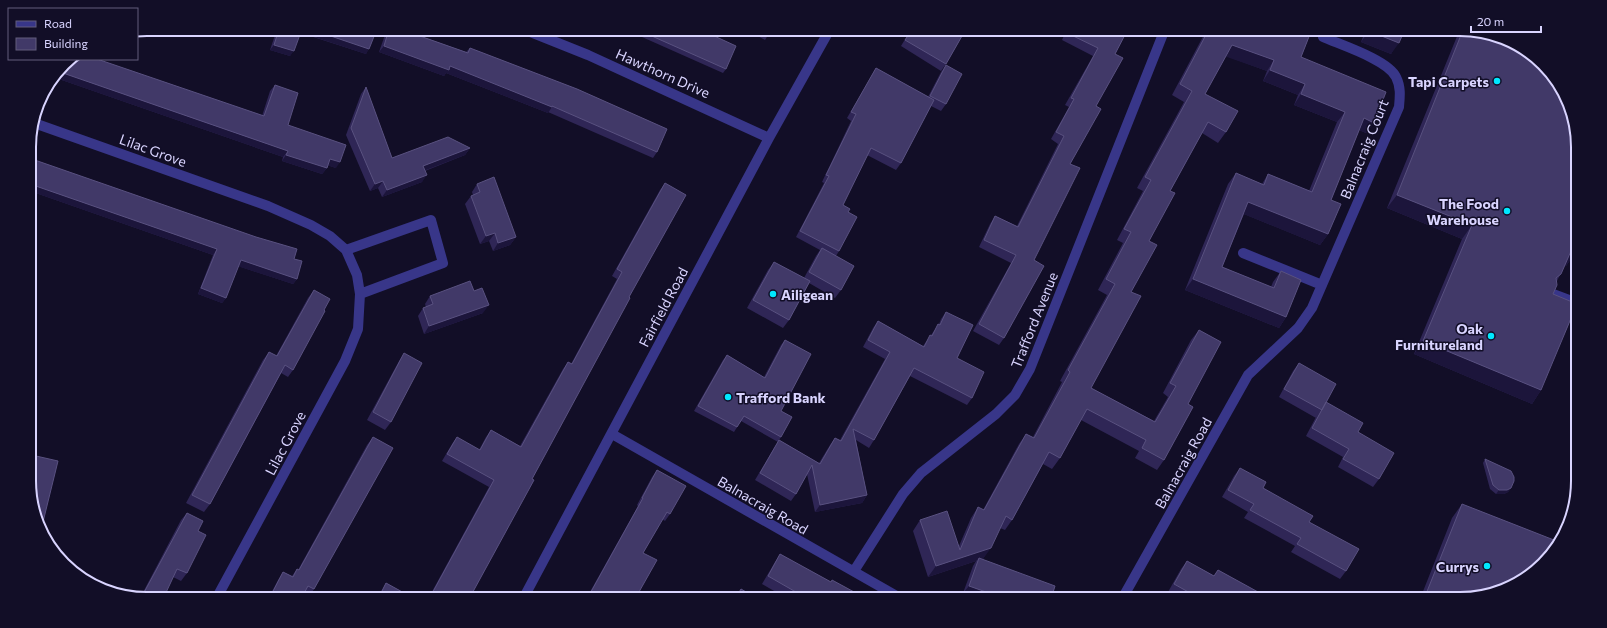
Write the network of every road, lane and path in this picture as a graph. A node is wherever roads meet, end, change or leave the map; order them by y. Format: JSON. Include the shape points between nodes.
{"nodes":[{"id":1,"x":540,"y":36,"type":"edge"},
{"id":2,"x":826,"y":36,"type":"edge"},
{"id":3,"x":1162,"y":36,"type":"edge"},
{"id":4,"x":1323,"y":37,"type":"dead end"},
{"id":5,"x":39,"y":125,"type":"edge"},
{"id":6,"x":769,"y":138,"type":"junction"},
{"id":7,"x":346,"y":250,"type":"junction"},
{"id":8,"x":1243,"y":253,"type":"dead end"},
{"id":9,"x":1322,"y":285,"type":"junction"},
{"id":10,"x":360,"y":294,"type":"junction"},
{"id":11,"x":1553,"y":294,"type":"edge"},
{"id":12,"x":1571,"y":300,"type":"edge"},
{"id":13,"x":1277,"y":348,"type":"joint"},
{"id":14,"x":612,"y":434,"type":"junction"},
{"id":15,"x":854,"y":571,"type":"junction"},
{"id":16,"x":220,"y":592,"type":"edge"},
{"id":17,"x":527,"y":592,"type":"edge"},
{"id":18,"x":890,"y":592,"type":"edge"},
{"id":19,"x":1126,"y":592,"type":"edge"}],
"edges":[{"from":1,"to":6,"type":"street","name":"Hawthorn Drive","via":[[588,55]]},
{"from":2,"to":6,"type":"street","name":"Fairfield Road"},
{"from":3,"to":15,"type":"street","name":"Trafford Avenue","via":[[1030,369],[1019,389],[996,414],[920,473],[903,494]]},
{"from":4,"to":9,"type":"street","name":"Balnacraig Court","via":[[1384,63],[1396,76],[1400,91],[1399,107]]},
{"from":5,"to":7,"type":"street","name":"Lilac Grove","via":[[268,206],[312,225]]},
{"from":6,"to":14,"type":"street","name":"Fairfield Road"},
{"from":7,"to":10,"type":"street","name":"Lilac Grove"},
{"from":7,"to":10,"type":"street","via":[[430,220],[443,263]]},
{"from":8,"to":9,"type":"street"},
{"from":9,"to":13,"type":"street","name":"Balnacraig Court","via":[[1312,308],[1298,328]]},
{"from":10,"to":16,"type":"street","name":"Lilac Grove","via":[[358,329],[345,361]]},
{"from":11,"to":12,"type":"street"},
{"from":13,"to":19,"type":"street","name":"Balnacraig Road","via":[[1248,375]]},
{"from":14,"to":15,"type":"street","name":"Balnacraig Road"},
{"from":14,"to":17,"type":"street","name":"Fairfield Road"},
{"from":15,"to":18,"type":"street","name":"Balnacraig Road"}]}
